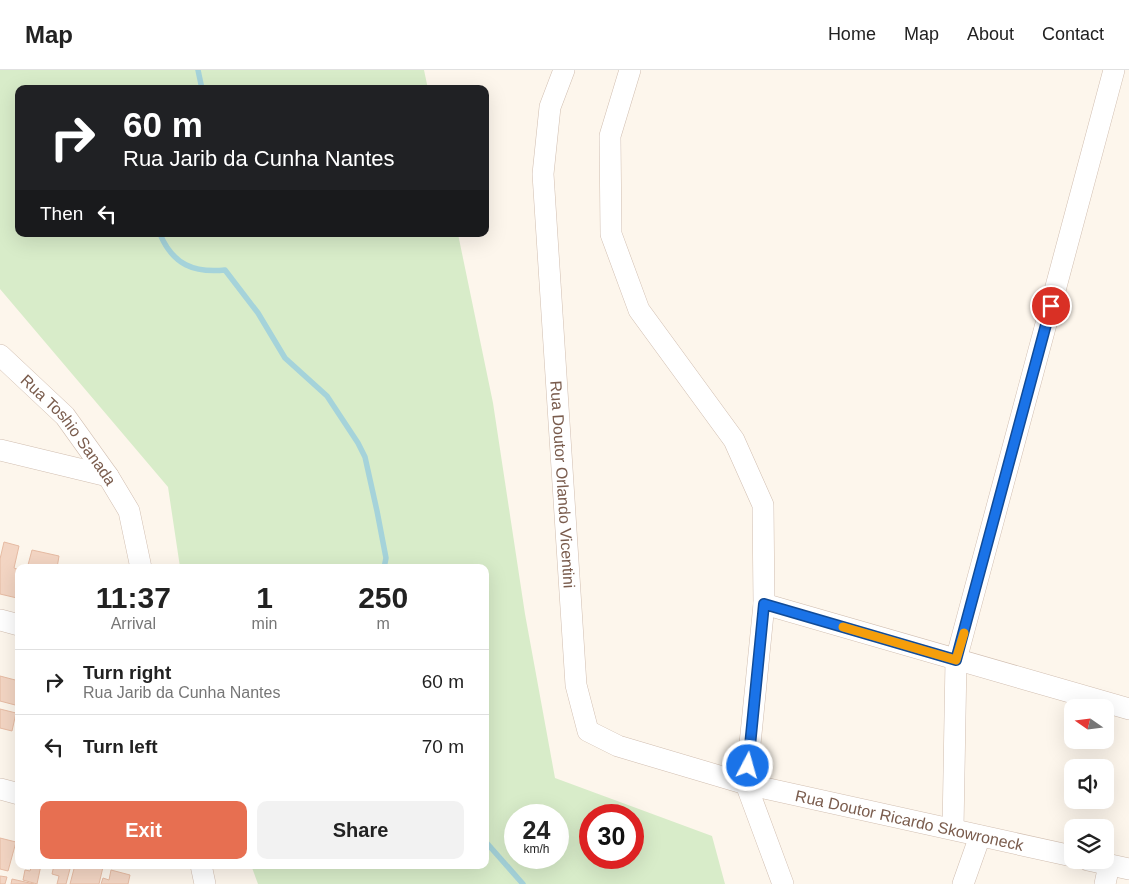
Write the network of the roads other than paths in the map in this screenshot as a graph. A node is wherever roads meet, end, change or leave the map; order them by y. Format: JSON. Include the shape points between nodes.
{"nodes":[{"id":1,"x":564,"y":70,"type":"edge"},
{"id":2,"x":630,"y":70,"type":"edge"},
{"id":3,"x":1114,"y":70,"type":"edge"},
{"id":4,"x":0,"y":355,"type":"edge"},
{"id":5,"x":0,"y":450,"type":"edge"},
{"id":6,"x":108,"y":476,"type":"junction"},
{"id":7,"x":141,"y":564,"type":"edge"},
{"id":8,"x":764,"y":604,"type":"junction"},
{"id":9,"x":0,"y":620,"type":"edge"},
{"id":10,"x":15,"y":624,"type":"edge"},
{"id":11,"x":956,"y":660,"type":"junction"},
{"id":12,"x":1129,"y":709,"type":"edge"},
{"id":13,"x":746,"y":784,"type":"junction"},
{"id":14,"x":0,"y":789,"type":"edge"},
{"id":15,"x":15,"y":793,"type":"edge"},
{"id":16,"x":953,"y":829,"type":"junction"},
{"id":17,"x":980,"y":836,"type":"junction"},
{"id":18,"x":1064,"y":854,"type":"edge"},
{"id":19,"x":202,"y":869,"type":"edge"},
{"id":20,"x":205,"y":884,"type":"edge"},
{"id":21,"x":783,"y":884,"type":"edge"},
{"id":22,"x":963,"y":884,"type":"edge"}],
"edges":[{"from":1,"to":13,"type":"street","name":"Rua Doutor Orlando Vicentini","via":[[550,108],[542,174],[581,710],[588,731],[618,746]]},
{"from":2,"to":8,"type":"street","via":[[610,136],[611,234],[639,310],[734,440],[763,505]]},
{"from":3,"to":11,"type":"street"},
{"from":4,"to":6,"type":"street","name":"Rua Toshio Sanada","via":[[65,416]]},
{"from":5,"to":6,"type":"street"},
{"from":6,"to":7,"type":"street","name":"Rua Toshio Sanada","via":[[129,511]]},
{"from":8,"to":11,"type":"street"},
{"from":8,"to":13,"type":"street"},
{"from":9,"to":10,"type":"street"},
{"from":11,"to":12,"type":"street"},
{"from":11,"to":16,"type":"street"},
{"from":13,"to":16,"type":"street","name":"Rua Doutor Ricardo Skowroneck"},
{"from":13,"to":21,"type":"street"},
{"from":14,"to":15,"type":"street"},
{"from":16,"to":17,"type":"street","name":"Rua Doutor Ricardo Skowroneck"},
{"from":17,"to":18,"type":"street","name":"Rua Doutor Ricardo Skowroneck"},
{"from":17,"to":22,"type":"street"},
{"from":19,"to":20,"type":"street"}]}
